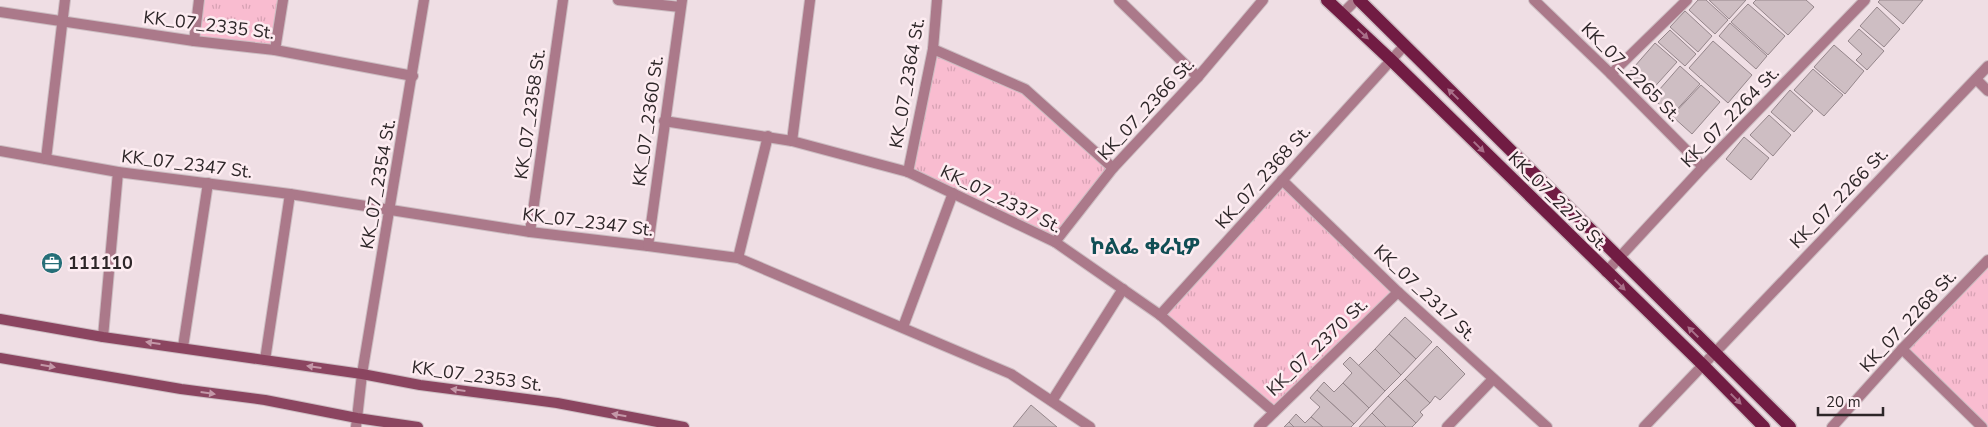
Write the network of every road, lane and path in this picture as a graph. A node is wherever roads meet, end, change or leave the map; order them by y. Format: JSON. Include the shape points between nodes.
{"nodes":[{"id":1,"x":65,"y":0,"type":"edge"},
{"id":2,"x":199,"y":0,"type":"edge"},
{"id":3,"x":282,"y":0,"type":"edge"},
{"id":4,"x":424,"y":0,"type":"edge"},
{"id":5,"x":563,"y":0,"type":"edge"},
{"id":6,"x":618,"y":0,"type":"edge"},
{"id":7,"x":810,"y":0,"type":"edge"},
{"id":8,"x":937,"y":0,"type":"edge"},
{"id":9,"x":1119,"y":0,"type":"edge"},
{"id":10,"x":1263,"y":0,"type":"edge"},
{"id":11,"x":1328,"y":0,"type":"edge"},
{"id":12,"x":1357,"y":0,"type":"edge"},
{"id":13,"x":1534,"y":0,"type":"edge"},
{"id":14,"x":1687,"y":0,"type":"edge"},
{"id":15,"x":1865,"y":0,"type":"edge"},
{"id":16,"x":681,"y":4,"type":"edge"},
{"id":17,"x":0,"y":12,"type":"edge"},
{"id":18,"x":1342,"y":14,"type":"junction"},
{"id":19,"x":62,"y":22,"type":"junction"},
{"id":20,"x":194,"y":41,"type":"junction"},
{"id":21,"x":1404,"y":46,"type":"junction"},
{"id":22,"x":933,"y":49,"type":"junction"},
{"id":23,"x":275,"y":50,"type":"junction"},
{"id":24,"x":1391,"y":60,"type":"junction"},
{"id":25,"x":1988,"y":66,"type":"edge"},
{"id":26,"x":1611,"y":74,"type":"junction"},
{"id":27,"x":413,"y":76,"type":"junction"},
{"id":28,"x":1198,"y":77,"type":"junction"},
{"id":29,"x":1976,"y":79,"type":"junction"},
{"id":30,"x":1988,"y":91,"type":"edge"},
{"id":31,"x":664,"y":121,"type":"junction"},
{"id":32,"x":768,"y":136,"type":"junction"},
{"id":33,"x":792,"y":141,"type":"junction"},
{"id":34,"x":0,"y":151,"type":"edge"},
{"id":35,"x":46,"y":159,"type":"junction"},
{"id":36,"x":1703,"y":167,"type":"junction"},
{"id":37,"x":1113,"y":168,"type":"junction"},
{"id":38,"x":118,"y":172,"type":"junction"},
{"id":39,"x":908,"y":172,"type":"junction"},
{"id":40,"x":1282,"y":180,"type":"junction"},
{"id":41,"x":208,"y":183,"type":"junction"},
{"id":42,"x":953,"y":193,"type":"junction"},
{"id":43,"x":290,"y":194,"type":"junction"},
{"id":44,"x":389,"y":210,"type":"junction"},
{"id":45,"x":530,"y":232,"type":"junction"},
{"id":46,"x":1055,"y":242,"type":"junction"},
{"id":47,"x":648,"y":246,"type":"junction"},
{"id":48,"x":738,"y":258,"type":"junction"},
{"id":49,"x":1620,"y":258,"type":"junction"},
{"id":50,"x":1986,"y":265,"type":"edge"},
{"id":51,"x":1606,"y":272,"type":"junction"},
{"id":52,"x":1123,"y":289,"type":"junction"},
{"id":53,"x":1398,"y":292,"type":"junction"},
{"id":54,"x":1160,"y":315,"type":"junction"},
{"id":55,"x":0,"y":319,"type":"edge"},
{"id":56,"x":903,"y":327,"type":"junction"},
{"id":57,"x":103,"y":337,"type":"junction"},
{"id":58,"x":183,"y":347,"type":"junction"},
{"id":59,"x":1902,"y":349,"type":"junction"},
{"id":60,"x":1713,"y":352,"type":"junction"},
{"id":61,"x":0,"y":358,"type":"edge"},
{"id":62,"x":265,"y":360,"type":"junction"},
{"id":63,"x":1702,"y":364,"type":"junction"},
{"id":64,"x":362,"y":374,"type":"junction"},
{"id":65,"x":1494,"y":379,"type":"junction"},
{"id":66,"x":1052,"y":401,"type":"junction"},
{"id":67,"x":1274,"y":412,"type":"junction"},
{"id":68,"x":357,"y":423,"type":"edge"},
{"id":69,"x":418,"y":427,"type":"edge"},
{"id":70,"x":684,"y":427,"type":"edge"},
{"id":71,"x":1090,"y":427,"type":"edge"},
{"id":72,"x":1259,"y":427,"type":"edge"},
{"id":73,"x":1447,"y":427,"type":"edge"},
{"id":74,"x":1547,"y":427,"type":"edge"},
{"id":75,"x":1644,"y":427,"type":"edge"},
{"id":76,"x":1764,"y":427,"type":"edge"},
{"id":77,"x":1790,"y":427,"type":"edge"},
{"id":78,"x":1832,"y":427,"type":"edge"},
{"id":79,"x":1982,"y":427,"type":"edge"}],
"edges":[{"from":1,"to":19,"type":"street"},
{"from":2,"to":20,"type":"street"},
{"from":3,"to":23,"type":"street"},
{"from":4,"to":27,"type":"street","name":"KK_07_2354 St."},
{"from":5,"to":45,"type":"street","name":"KK_07_2358 St."},
{"from":6,"to":16,"type":"street"},
{"from":7,"to":33,"type":"street"},
{"from":8,"to":22,"type":"street","name":"KK_07_2364 St."},
{"from":9,"to":28,"type":"street"},
{"from":10,"to":28,"type":"street","name":"KK_07_2366 St."},
{"from":11,"to":18,"type":"main road","name":"KK_07_2273 St."},
{"from":12,"to":18,"type":"street"},
{"from":12,"to":21,"type":"main road","name":"KK_07_2273 St."},
{"from":13,"to":26,"type":"street","name":"KK_07_2265 St."},
{"from":14,"to":26,"type":"street"},
{"from":15,"to":36,"type":"street","name":"KK_07_2264 St."},
{"from":16,"to":31,"type":"street","name":"KK_07_2360 St."},
{"from":17,"to":19,"type":"street","name":"KK_07_2335 St."},
{"from":18,"to":24,"type":"main road","name":"KK_07_2273 St.","one_way":true},
{"from":19,"to":20,"type":"street","name":"KK_07_2335 St."},
{"from":19,"to":35,"type":"street"},
{"from":20,"to":23,"type":"street","name":"KK_07_2335 St."},
{"from":21,"to":24,"type":"street","name":"KK_07_2368 St."},
{"from":49,"to":21,"type":"main road","name":"KK_07_2273 St.","one_way":true},
{"from":22,"to":37,"type":"street","via":[[1025,89]]},
{"from":22,"to":39,"type":"street","name":"KK_07_2364 St."},
{"from":23,"to":27,"type":"street","name":"KK_07_2335 St."},
{"from":24,"to":40,"type":"street","name":"KK_07_2368 St."},
{"from":24,"to":51,"type":"main road","name":"KK_07_2273 St.","one_way":true},
{"from":25,"to":29,"type":"street","name":"KK_07_2266 St."},
{"from":26,"to":36,"type":"street","name":"KK_07_2265 St."},
{"from":27,"to":44,"type":"street","name":"KK_07_2354 St."},
{"from":28,"to":37,"type":"street","name":"KK_07_2366 St."},
{"from":29,"to":30,"type":"street"},
{"from":29,"to":60,"type":"street","name":"KK_07_2266 St."},
{"from":31,"to":32,"type":"street","name":"KK_07_2337 St."},
{"from":31,"to":47,"type":"street","name":"KK_07_2360 St."},
{"from":32,"to":33,"type":"street","name":"KK_07_2337 St."},
{"from":32,"to":48,"type":"street"},
{"from":33,"to":39,"type":"street","name":"KK_07_2337 St."},
{"from":34,"to":35,"type":"street","name":"KK_07_2347 St."},
{"from":35,"to":38,"type":"street","name":"KK_07_2347 St."},
{"from":36,"to":49,"type":"street","name":"KK_07_2264 St."},
{"from":37,"to":46,"type":"street","name":"KK_07_2366 St."},
{"from":38,"to":41,"type":"street","name":"KK_07_2347 St."},
{"from":38,"to":57,"type":"street"},
{"from":39,"to":42,"type":"street","name":"KK_07_2337 St."},
{"from":40,"to":53,"type":"street","name":"KK_07_2317 St."},
{"from":40,"to":54,"type":"street","name":"KK_07_2368 St."},
{"from":41,"to":43,"type":"street","name":"KK_07_2347 St."},
{"from":41,"to":58,"type":"street"},
{"from":42,"to":46,"type":"street","name":"KK_07_2337 St."},
{"from":42,"to":56,"type":"street"},
{"from":43,"to":44,"type":"street","name":"KK_07_2347 St."},
{"from":43,"to":62,"type":"street"},
{"from":44,"to":45,"type":"street","name":"KK_07_2347 St."},
{"from":44,"to":64,"type":"street","name":"KK_07_2354 St."},
{"from":45,"to":47,"type":"street","name":"KK_07_2347 St."},
{"from":46,"to":52,"type":"street","name":"KK_07_2337 St."},
{"from":47,"to":48,"type":"street","name":"KK_07_2347 St."},
{"from":48,"to":56,"type":"street","name":"KK_07_2347 St."},
{"from":49,"to":51,"type":"street","name":"KK_07_2264 St."},
{"from":60,"to":49,"type":"main road","name":"KK_07_2273 St.","one_way":true},
{"from":50,"to":59,"type":"street","name":"KK_07_2268 St."},
{"from":51,"to":63,"type":"main road","name":"KK_07_2273 St.","one_way":true},
{"from":52,"to":54,"type":"street","name":"KK_07_2337 St."},
{"from":52,"to":66,"type":"street"},
{"from":53,"to":65,"type":"street","name":"KK_07_2317 St."},
{"from":53,"to":67,"type":"street","name":"KK_07_2370 St."},
{"from":54,"to":67,"type":"street","name":"KK_07_2337 St."},
{"from":55,"to":57,"type":"street","name":"KK_07_2353 St."},
{"from":56,"to":66,"type":"street","name":"KK_07_2347 St.","via":[[1011,374]]},
{"from":58,"to":57,"type":"street","name":"KK_07_2353 St.","one_way":true},
{"from":58,"to":62,"type":"street","name":"KK_07_2353 St."},
{"from":59,"to":78,"type":"street","name":"KK_07_2268 St."},
{"from":59,"to":79,"type":"street"},
{"from":60,"to":63,"type":"street","name":"KK_07_2266 St."},
{"from":60,"to":77,"type":"main road","name":"KK_07_2273 St."},
{"from":61,"to":68,"type":"street","one_way":true,"via":[[265,400]]},
{"from":64,"to":62,"type":"street","name":"KK_07_2353 St.","one_way":true},
{"from":63,"to":75,"type":"street","name":"KK_07_2266 St."},
{"from":63,"to":76,"type":"main road","name":"KK_07_2273 St.","one_way":true},
{"from":64,"to":68,"type":"street","name":"KK_07_2354 St."},
{"from":70,"to":64,"type":"street","name":"KK_07_2353 St.","one_way":true},
{"from":65,"to":73,"type":"street"},
{"from":65,"to":74,"type":"street","name":"KK_07_2317 St."},
{"from":66,"to":71,"type":"street","name":"KK_07_2347 St."},
{"from":67,"to":72,"type":"street","name":"KK_07_2370 St."},
{"from":68,"to":69,"type":"street"}]}
